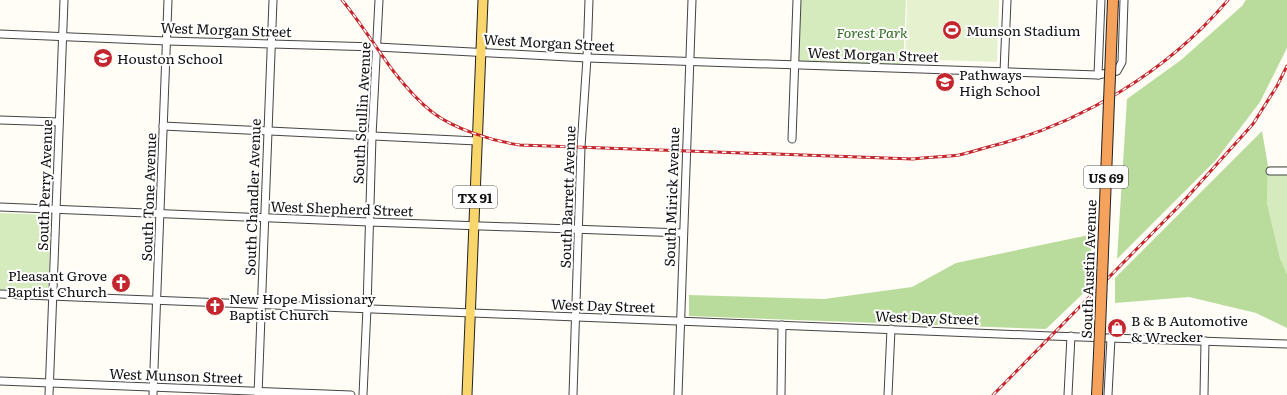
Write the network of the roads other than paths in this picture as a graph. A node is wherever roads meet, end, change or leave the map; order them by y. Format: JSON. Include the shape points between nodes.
{"nodes":[{"id":1,"x":64,"y":0,"type":"edge"},
{"id":2,"x":168,"y":0,"type":"edge"},
{"id":3,"x":273,"y":0,"type":"edge"},
{"id":4,"x":379,"y":0,"type":"edge"},
{"id":5,"x":483,"y":0,"type":"edge"},
{"id":6,"x":589,"y":0,"type":"edge"},
{"id":7,"x":692,"y":0,"type":"edge"},
{"id":8,"x":797,"y":0,"type":"edge"},
{"id":9,"x":1007,"y":0,"type":"edge"},
{"id":10,"x":1101,"y":0,"type":"edge"},
{"id":11,"x":1113,"y":0,"type":"edge"},
{"id":12,"x":1124,"y":0,"type":"edge"},
{"id":13,"x":0,"y":34,"type":"edge"},
{"id":14,"x":62,"y":37,"type":"junction"},
{"id":15,"x":167,"y":41,"type":"junction"},
{"id":16,"x":271,"y":44,"type":"junction"},
{"id":17,"x":378,"y":47,"type":"junction"},
{"id":18,"x":481,"y":52,"type":"junction"},
{"id":19,"x":587,"y":58,"type":"junction"},
{"id":20,"x":690,"y":60,"type":"junction"},
{"id":21,"x":794,"y":64,"type":"junction"},
{"id":22,"x":1004,"y":72,"type":"junction"},
{"id":23,"x":1098,"y":75,"type":"junction"},
{"id":24,"x":0,"y":120,"type":"edge"},
{"id":25,"x":59,"y":122,"type":"junction"},
{"id":26,"x":163,"y":126,"type":"junction"},
{"id":27,"x":268,"y":130,"type":"junction"},
{"id":28,"x":372,"y":136,"type":"junction"},
{"id":29,"x":792,"y":138,"type":"dead end"},
{"id":30,"x":477,"y":140,"type":"junction"},
{"id":31,"x":1270,"y":171,"type":"dead end"},
{"id":32,"x":1287,"y":171,"type":"edge"},
{"id":33,"x":0,"y":207,"type":"edge"},
{"id":34,"x":56,"y":209,"type":"junction"},
{"id":35,"x":161,"y":214,"type":"junction"},
{"id":36,"x":265,"y":218,"type":"junction"},
{"id":37,"x":369,"y":222,"type":"junction"},
{"id":38,"x":473,"y":226,"type":"junction"},
{"id":39,"x":578,"y":230,"type":"junction"},
{"id":40,"x":683,"y":233,"type":"junction"},
{"id":41,"x":0,"y":294,"type":"edge"},
{"id":42,"x":53,"y":296,"type":"junction"},
{"id":43,"x":157,"y":300,"type":"junction"},
{"id":44,"x":261,"y":304,"type":"junction"},
{"id":45,"x":367,"y":308,"type":"junction"},
{"id":46,"x":471,"y":313,"type":"junction"},
{"id":47,"x":575,"y":317,"type":"junction"},
{"id":48,"x":680,"y":321,"type":"junction"},
{"id":49,"x":782,"y":325,"type":"junction"},
{"id":50,"x":891,"y":329,"type":"junction"},
{"id":51,"x":1071,"y":336,"type":"junction"},
{"id":52,"x":1111,"y":338,"type":"junction"},
{"id":53,"x":1205,"y":342,"type":"junction"},
{"id":54,"x":1287,"y":344,"type":"edge"},
{"id":55,"x":0,"y":381,"type":"edge"},
{"id":56,"x":49,"y":383,"type":"junction"},
{"id":57,"x":153,"y":387,"type":"junction"},
{"id":58,"x":258,"y":393,"type":"edge"},
{"id":59,"x":49,"y":395,"type":"edge"},
{"id":60,"x":153,"y":395,"type":"edge"},
{"id":61,"x":352,"y":395,"type":"edge"},
{"id":62,"x":363,"y":395,"type":"edge"},
{"id":63,"x":467,"y":395,"type":"edge"},
{"id":64,"x":573,"y":395,"type":"edge"},
{"id":65,"x":678,"y":395,"type":"edge"},
{"id":66,"x":781,"y":395,"type":"edge"},
{"id":67,"x":888,"y":395,"type":"edge"},
{"id":68,"x":1068,"y":395,"type":"edge"},
{"id":69,"x":1097,"y":395,"type":"edge"},
{"id":70,"x":1108,"y":395,"type":"edge"},
{"id":71,"x":1204,"y":395,"type":"edge"}],
"edges":[{"from":1,"to":14,"type":"street","name":"South Perry Avenue"},
{"from":2,"to":15,"type":"street","name":"South Tone Avenue"},
{"from":3,"to":16,"type":"street","name":"South Chandler Avenue"},
{"from":4,"to":17,"type":"street","name":"South Scullin Avenue"},
{"from":5,"to":18,"type":"main road","number":"TX 91"},
{"from":6,"to":19,"type":"street","name":"South Barrett Avenue"},
{"from":7,"to":20,"type":"street","name":"South Mirick Avenue"},
{"from":8,"to":21,"type":"street"},
{"from":9,"to":22,"type":"street"},
{"from":10,"to":23,"type":"street"},
{"from":11,"to":69,"type":"highway","name":"South Austin Avenue","number":"US 69","bridge":true},
{"from":12,"to":23,"type":"street","name":"West Morgan Street","via":[[1122,62],[1117,71]]},
{"from":13,"to":14,"type":"street","name":"West Morgan Street"},
{"from":14,"to":15,"type":"street","name":"West Morgan Street"},
{"from":14,"to":25,"type":"street","name":"South Perry Avenue"},
{"from":15,"to":16,"type":"street","name":"West Morgan Street"},
{"from":15,"to":26,"type":"street","name":"South Tone Avenue"},
{"from":16,"to":17,"type":"street","name":"West Morgan Street"},
{"from":16,"to":27,"type":"street","name":"South Chandler Avenue"},
{"from":17,"to":18,"type":"street","name":"West Morgan Street"},
{"from":17,"to":28,"type":"street","name":"South Scullin Avenue"},
{"from":18,"to":19,"type":"street","name":"West Morgan Street"},
{"from":18,"to":30,"type":"main road","number":"TX 91"},
{"from":19,"to":20,"type":"street","name":"West Morgan Street"},
{"from":19,"to":39,"type":"street","name":"South Barrett Avenue"},
{"from":20,"to":21,"type":"street","name":"West Morgan Street"},
{"from":20,"to":40,"type":"street","name":"South Mirick Avenue"},
{"from":21,"to":22,"type":"street","name":"West Morgan Street"},
{"from":21,"to":29,"type":"street"},
{"from":22,"to":23,"type":"street","name":"West Morgan Street"},
{"from":24,"to":25,"type":"street"},
{"from":25,"to":34,"type":"street","name":"South Perry Avenue"},
{"from":26,"to":27,"type":"street"},
{"from":26,"to":35,"type":"street","name":"South Tone Avenue"},
{"from":27,"to":28,"type":"street"},
{"from":27,"to":36,"type":"street","name":"South Chandler Avenue"},
{"from":28,"to":30,"type":"street"},
{"from":28,"to":37,"type":"street","name":"South Scullin Avenue"},
{"from":30,"to":38,"type":"main road","number":"TX 91"},
{"from":31,"to":32,"type":"street"},
{"from":33,"to":34,"type":"street","name":"West Shepherd Street"},
{"from":34,"to":35,"type":"street","name":"West Shepherd Street"},
{"from":34,"to":42,"type":"street","name":"South Perry Avenue"},
{"from":35,"to":36,"type":"street","name":"West Shepherd Street"},
{"from":35,"to":43,"type":"street","name":"South Tone Avenue"},
{"from":36,"to":37,"type":"street","name":"West Shepherd Street"},
{"from":36,"to":44,"type":"street","name":"South Chandler Avenue"},
{"from":37,"to":38,"type":"street","name":"West Shepherd Street"},
{"from":37,"to":45,"type":"street","name":"South Scullin Avenue"},
{"from":38,"to":39,"type":"street","name":"West Shepherd Street"},
{"from":38,"to":46,"type":"main road","number":"TX 91"},
{"from":39,"to":40,"type":"street","name":"West Shepherd Street"},
{"from":39,"to":47,"type":"street","name":"South Barrett Avenue"},
{"from":40,"to":48,"type":"street","name":"South Mirick Avenue"},
{"from":41,"to":42,"type":"street","name":"West Day Street"},
{"from":42,"to":43,"type":"street","name":"West Day Street"},
{"from":42,"to":56,"type":"street","name":"South Perry Avenue"},
{"from":43,"to":44,"type":"street","name":"West Day Street"},
{"from":43,"to":57,"type":"street","name":"South Tone Avenue"},
{"from":44,"to":45,"type":"street","name":"West Day Street"},
{"from":44,"to":58,"type":"street","name":"South Chandler Avenue"},
{"from":45,"to":46,"type":"street","name":"West Day Street"},
{"from":45,"to":62,"type":"street","name":"South Scullin Avenue"},
{"from":46,"to":47,"type":"street","name":"West Day Street"},
{"from":46,"to":63,"type":"main road","number":"TX 91"},
{"from":47,"to":48,"type":"street","name":"West Day Street"},
{"from":47,"to":64,"type":"street","name":"South Barrett Avenue"},
{"from":48,"to":49,"type":"street","name":"West Day Street"},
{"from":48,"to":65,"type":"street","name":"South Mirick Avenue"},
{"from":49,"to":50,"type":"street","name":"West Day Street"},
{"from":49,"to":66,"type":"street"},
{"from":50,"to":51,"type":"street","name":"West Day Street"},
{"from":50,"to":67,"type":"street"},
{"from":51,"to":52,"type":"street","name":"West Day Street"},
{"from":51,"to":68,"type":"street"},
{"from":52,"to":53,"type":"street","name":"West Day Street"},
{"from":52,"to":70,"type":"street"},
{"from":53,"to":54,"type":"street","name":"West Day Street"},
{"from":53,"to":71,"type":"street"},
{"from":55,"to":56,"type":"street","name":"West Munson Street"},
{"from":56,"to":57,"type":"street","name":"West Munson Street"},
{"from":56,"to":59,"type":"street","name":"South Perry Avenue"},
{"from":57,"to":58,"type":"street","name":"West Munson Street"},
{"from":57,"to":60,"type":"street","name":"South Tone Avenue"},
{"from":58,"to":61,"type":"street","name":"West Munson Street"}]}
